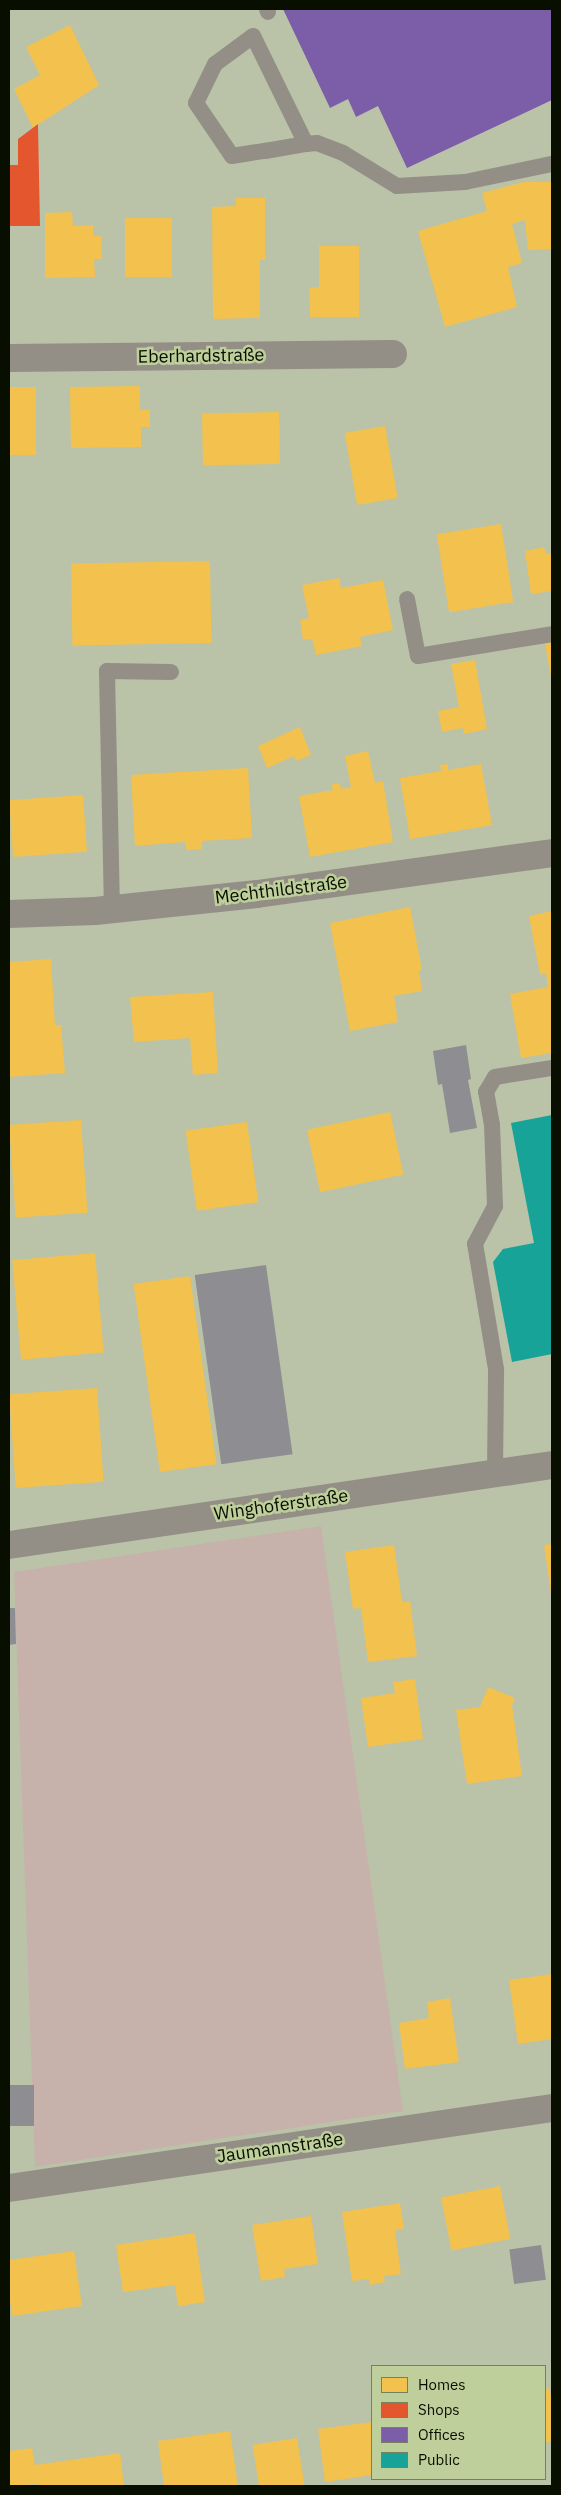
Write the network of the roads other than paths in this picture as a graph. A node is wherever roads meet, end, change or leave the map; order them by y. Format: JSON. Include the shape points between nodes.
{"nodes":[{"id":1,"x":306,"y":144,"type":"junction"},
{"id":2,"x":552,"y":164,"type":"edge"},
{"id":3,"x":393,"y":354,"type":"dead end"},
{"id":4,"x":9,"y":358,"type":"edge"},
{"id":5,"x":407,"y":599,"type":"dead end"},
{"id":6,"x":552,"y":634,"type":"edge"},
{"id":7,"x":171,"y":672,"type":"dead end"},
{"id":8,"x":552,"y":853,"type":"edge"},
{"id":9,"x":112,"y":910,"type":"junction"},
{"id":10,"x":9,"y":914,"type":"edge"},
{"id":11,"x":552,"y":1068,"type":"edge"},
{"id":12,"x":552,"y":1465,"type":"edge"},
{"id":13,"x":495,"y":1473,"type":"junction"},
{"id":14,"x":9,"y":1545,"type":"edge"},
{"id":15,"x":552,"y":2108,"type":"edge"},
{"id":16,"x":9,"y":2188,"type":"edge"}],
"edges":[{"from":1,"to":1,"type":"lane","via":[[232,156],[196,103],[215,64],[253,36]]},
{"from":1,"to":2,"type":"lane","via":[[316,143],[343,153],[397,186],[465,182]]},
{"from":3,"to":4,"type":"street","name":"Eberhardstraße"},
{"from":5,"to":6,"type":"lane","via":[[418,656]]},
{"from":7,"to":9,"type":"lane","via":[[107,671]]},
{"from":8,"to":9,"type":"street","name":"Mechthildstraße","via":[[257,894]]},
{"from":9,"to":10,"type":"street","name":"Mechthildstraße"},
{"from":11,"to":13,"type":"lane","via":[[495,1077],[486,1092],[492,1125],[495,1206],[475,1244],[496,1369]]},
{"from":12,"to":13,"type":"street","name":"Winghoferstraße"},
{"from":13,"to":14,"type":"street","name":"Winghoferstraße"},
{"from":15,"to":16,"type":"street","name":"Jaumannstraße"}]}
